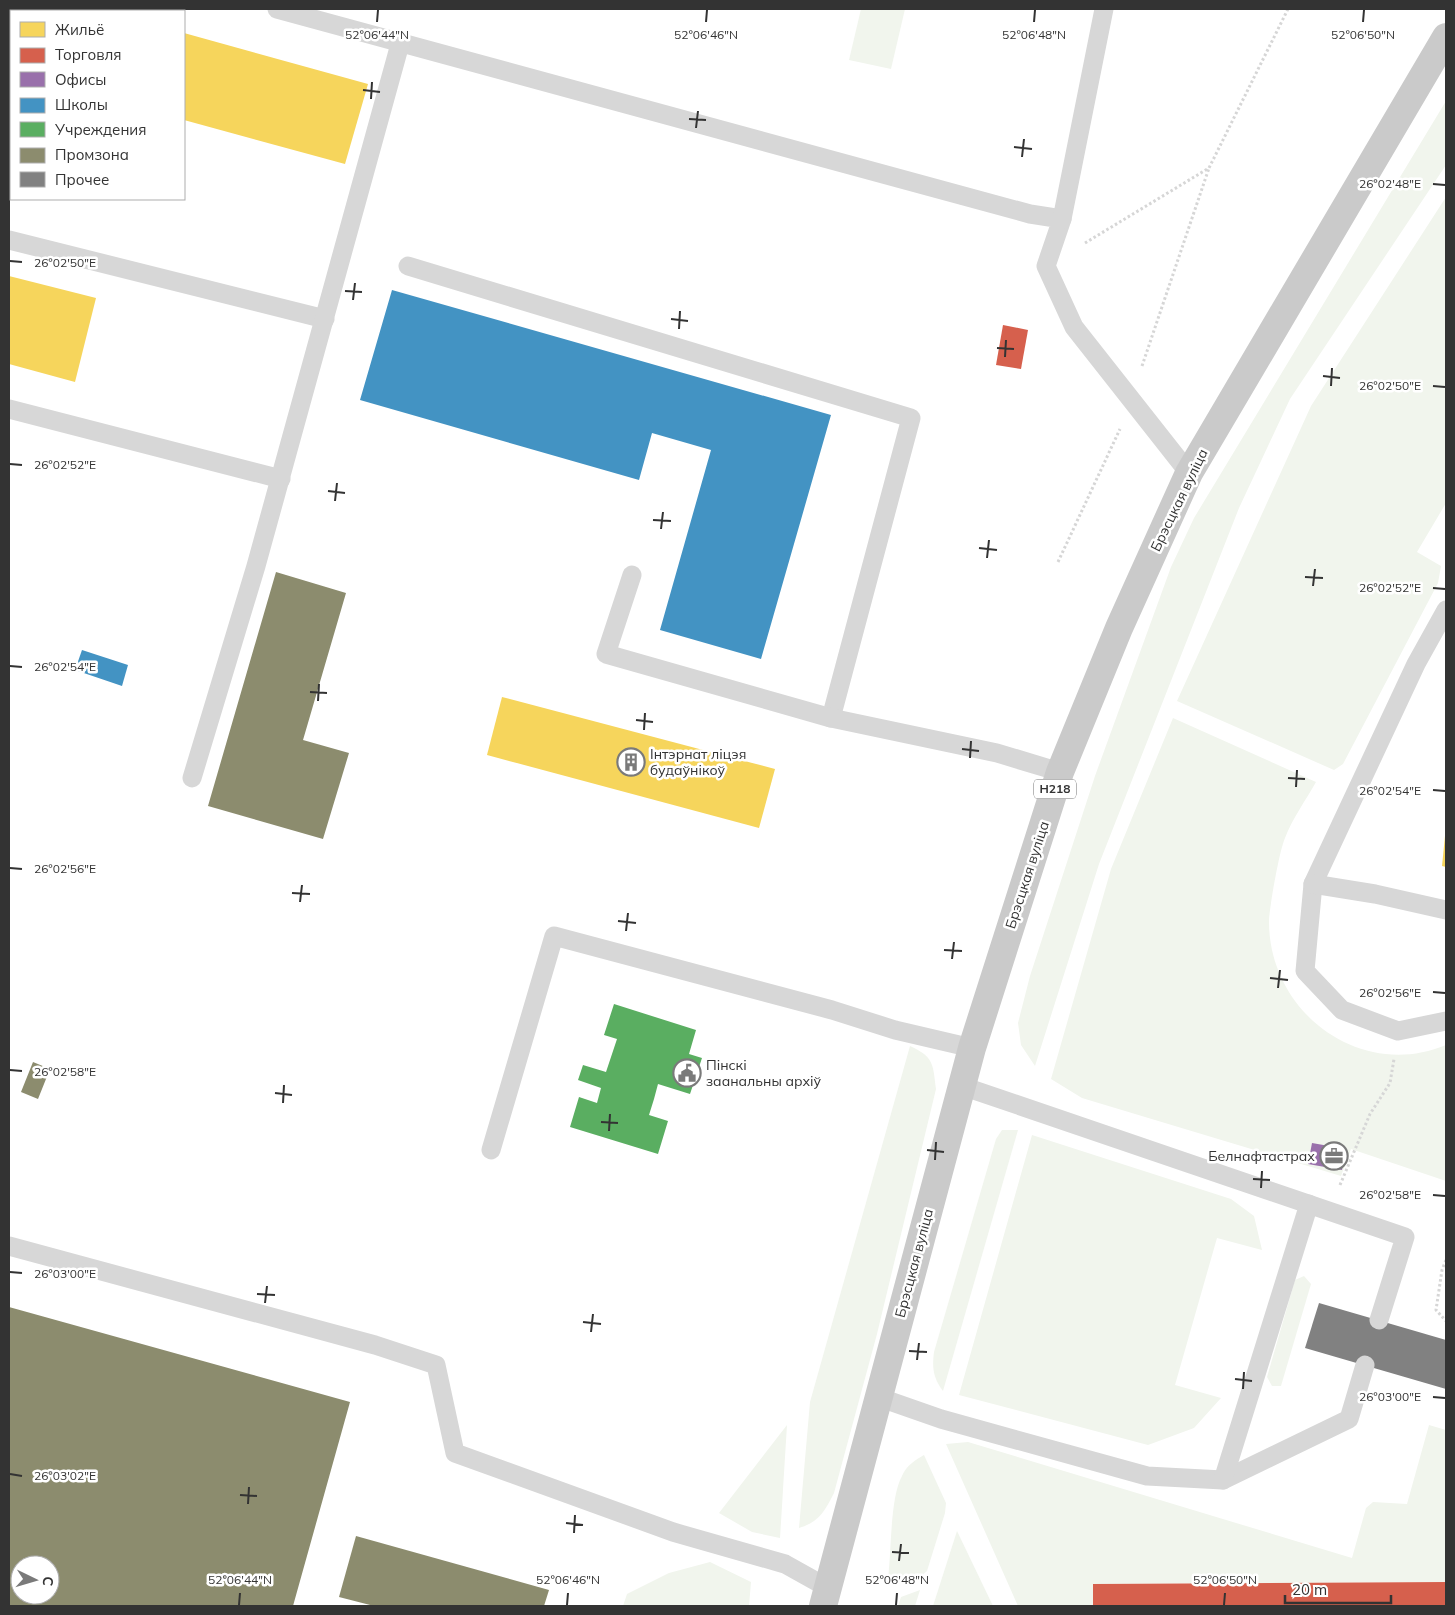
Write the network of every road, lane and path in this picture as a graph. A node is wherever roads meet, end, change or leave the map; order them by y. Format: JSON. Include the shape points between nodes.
{"nodes":[{"id":1,"x":277,"y":9,"type":"edge"},
{"id":2,"x":1104,"y":9,"type":"edge"},
{"id":3,"x":1288,"y":9,"type":"edge"},
{"id":4,"x":1446,"y":37,"type":"edge"},
{"id":5,"x":400,"y":44,"type":"junction"},
{"id":6,"x":1062,"y":219,"type":"junction"},
{"id":7,"x":9,"y":240,"type":"edge"},
{"id":8,"x":408,"y":266,"type":"dead end"},
{"id":9,"x":1046,"y":266,"type":"junction"},
{"id":10,"x":325,"y":319,"type":"junction"},
{"id":11,"x":9,"y":409,"type":"edge"},
{"id":12,"x":1189,"y":473,"type":"junction"},
{"id":13,"x":280,"y":478,"type":"junction"},
{"id":14,"x":632,"y":575,"type":"dead end"},
{"id":15,"x":1446,"y":610,"type":"edge"},
{"id":16,"x":831,"y":718,"type":"junction"},
{"id":17,"x":1060,"y":772,"type":"junction"},
{"id":18,"x":192,"y":778,"type":"dead end"},
{"id":19,"x":1313,"y":884,"type":"junction"},
{"id":20,"x":1446,"y":910,"type":"edge"},
{"id":21,"x":1446,"y":1021,"type":"edge"},
{"id":22,"x":1398,"y":1031,"type":"junction"},
{"id":23,"x":972,"y":1048,"type":"junction"},
{"id":24,"x":962,"y":1086,"type":"junction"},
{"id":25,"x":491,"y":1150,"type":"dead end"},
{"id":26,"x":1310,"y":1204,"type":"junction"},
{"id":27,"x":9,"y":1246,"type":"edge"},
{"id":28,"x":1446,"y":1260,"type":"edge"},
{"id":29,"x":1379,"y":1320,"type":"dead end"},
{"id":30,"x":1446,"y":1321,"type":"edge"},
{"id":31,"x":1365,"y":1365,"type":"dead end"},
{"id":32,"x":878,"y":1397,"type":"junction"},
{"id":33,"x":1223,"y":1480,"type":"junction"},
{"id":34,"x":825,"y":1597,"type":"edge"}],
"edges":[{"from":1,"to":5,"type":"lane"},
{"from":2,"to":6,"type":"lane"},
{"from":3,"to":9,"type":"path","via":[[1209,168]]},
{"from":4,"to":12,"type":"main road","name":"Брэсцкая вуліца","number":"Н218"},
{"from":5,"to":6,"type":"lane","via":[[1021,212]]},
{"from":5,"to":10,"type":"lane"},
{"from":6,"to":9,"type":"lane"},
{"from":7,"to":10,"type":"lane"},
{"from":8,"to":16,"type":"lane","via":[[911,418]]},
{"from":9,"to":12,"type":"lane","via":[[1074,327]]},
{"from":10,"to":13,"type":"lane"},
{"from":11,"to":13,"type":"lane"},
{"from":12,"to":17,"type":"main road","name":"Брэсцкая вуліца","number":"Н218","via":[[1119,628]]},
{"from":13,"to":18,"type":"lane"},
{"from":14,"to":16,"type":"lane","via":[[606,654]]},
{"from":15,"to":19,"type":"lane","via":[[1416,664]]},
{"from":16,"to":17,"type":"lane","via":[[997,753]]},
{"from":17,"to":23,"type":"main road","name":"Брэсцкая вуліца","number":"Н218"},
{"from":19,"to":20,"type":"lane"},
{"from":19,"to":22,"type":"lane","via":[[1305,971],[1342,1010]]},
{"from":21,"to":22,"type":"lane"},
{"from":22,"to":26,"type":"path","via":[[1390,1083],[1370,1114],[1338,1189]]},
{"from":23,"to":24,"type":"main road","name":"Брэсцкая вуліца","number":"Н218"},
{"from":23,"to":25,"type":"lane","via":[[554,936]]},
{"from":24,"to":26,"type":"lane"},
{"from":24,"to":32,"type":"main road","name":"Брэсцкая вуліца","number":"Н218"},
{"from":26,"to":29,"type":"lane","via":[[1405,1237]]},
{"from":26,"to":33,"type":"lane"},
{"from":27,"to":34,"type":"lane","via":[[375,1345],[436,1365],[455,1453],[673,1532],[785,1564]]},
{"from":28,"to":30,"type":"path","via":[[1436,1310]]},
{"from":31,"to":33,"type":"lane","via":[[1348,1419]]},
{"from":32,"to":33,"type":"lane","via":[[941,1419],[1147,1476]]},
{"from":32,"to":34,"type":"main road","name":"Брэсцкая вуліца","number":"Н218"}]}
